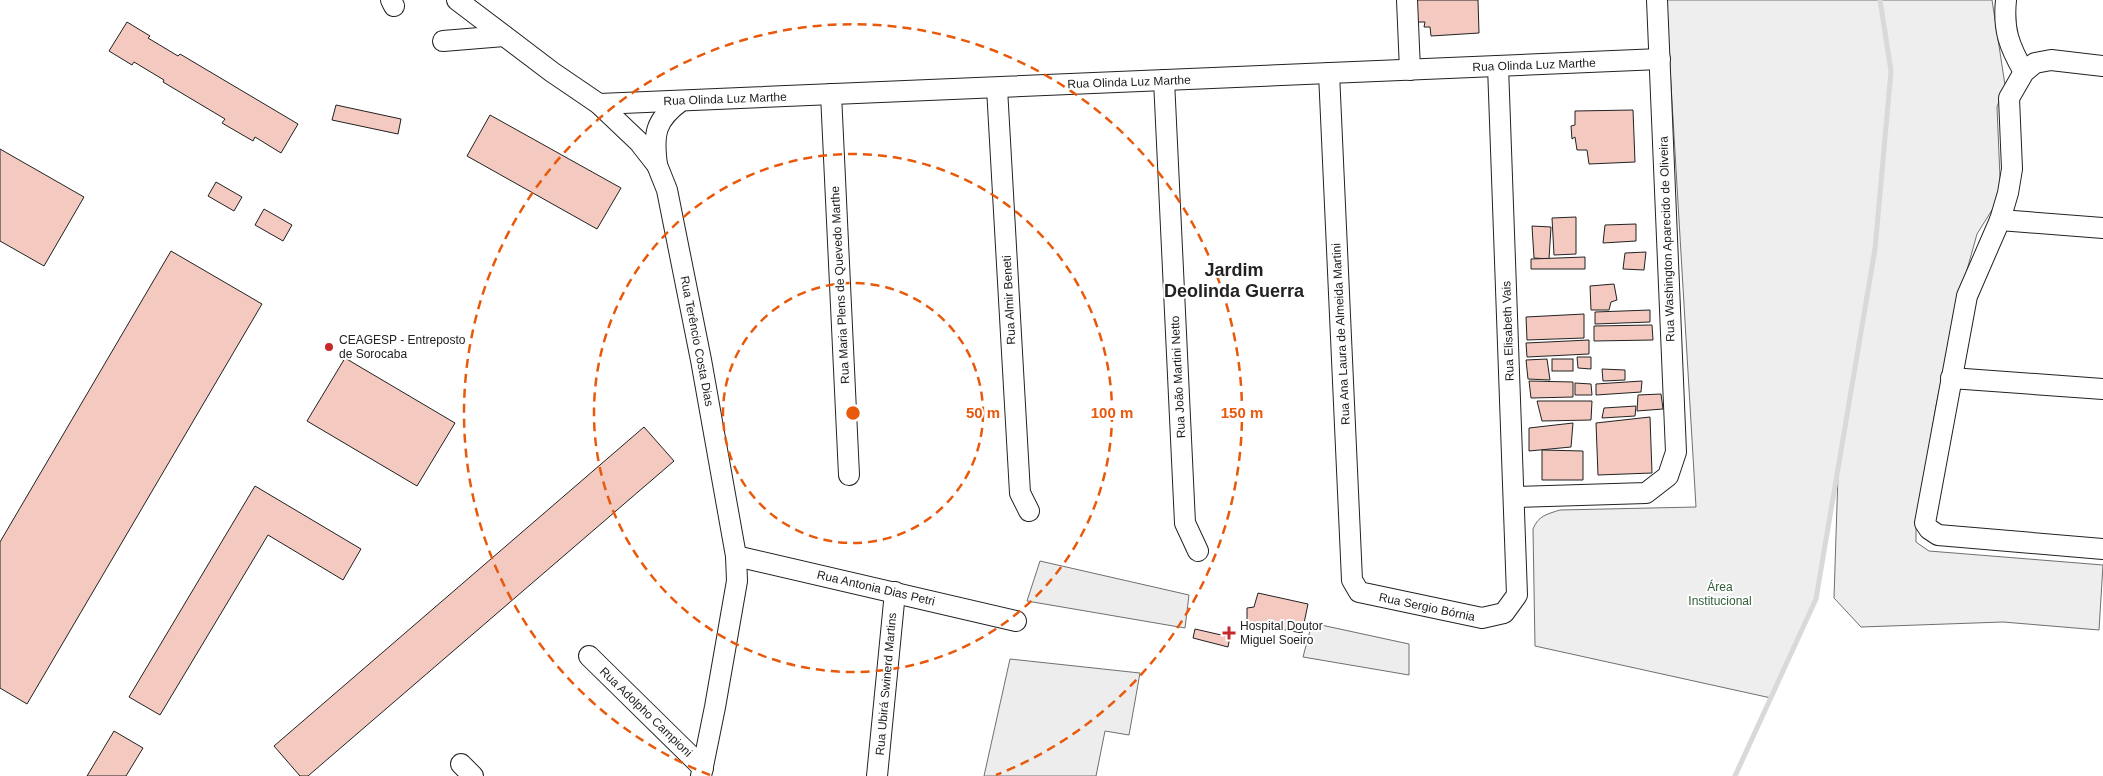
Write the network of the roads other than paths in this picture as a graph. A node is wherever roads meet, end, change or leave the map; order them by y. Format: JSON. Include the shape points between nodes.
{"nodes":[{"id":1,"x":457,"y":0,"type":"edge"},
{"id":2,"x":1407,"y":0,"type":"edge"},
{"id":3,"x":1657,"y":0,"type":"edge"},
{"id":4,"x":2006,"y":0,"type":"edge"},
{"id":5,"x":504,"y":36,"type":"junction"},
{"id":6,"x":443,"y":41,"type":"dead end"},
{"id":7,"x":1660,"y":59,"type":"junction"},
{"id":8,"x":1498,"y":66,"type":"junction"},
{"id":9,"x":2103,"y":66,"type":"edge"},
{"id":10,"x":1410,"y":70,"type":"junction"},
{"id":11,"x":2024,"y":72,"type":"junction"},
{"id":12,"x":1329,"y":73,"type":"junction"},
{"id":13,"x":1164,"y":80,"type":"junction"},
{"id":14,"x":997,"y":88,"type":"junction"},
{"id":15,"x":830,"y":94,"type":"junction"},
{"id":16,"x":681,"y":101,"type":"junction"},
{"id":17,"x":599,"y":104,"type":"junction"},
{"id":18,"x":656,"y":165,"type":"junction"},
{"id":19,"x":2000,"y":220,"type":"junction"},
{"id":20,"x":2103,"y":228,"type":"edge"},
{"id":21,"x":1951,"y":378,"type":"junction"},
{"id":22,"x":2103,"y":389,"type":"edge"},
{"id":23,"x":849,"y":475,"type":"dead end"},
{"id":24,"x":1514,"y":497,"type":"junction"},
{"id":25,"x":1029,"y":511,"type":"dead end"},
{"id":26,"x":2103,"y":549,"type":"edge"},
{"id":27,"x":1198,"y":551,"type":"dead end"},
{"id":28,"x":736,"y":556,"type":"junction"},
{"id":29,"x":895,"y":592,"type":"junction"},
{"id":30,"x":1359,"y":592,"type":"joint"},
{"id":31,"x":1516,"y":595,"type":"joint"},
{"id":32,"x":1016,"y":621,"type":"dead end"},
{"id":33,"x":589,"y":656,"type":"dead end"},
{"id":34,"x":702,"y":772,"type":"edge"},
{"id":35,"x":877,"y":776,"type":"edge"}],
"edges":[{"from":1,"to":5,"type":"street","name":"Rua Terêncio Costa Dias"},
{"from":2,"to":10,"type":"street"},
{"from":3,"to":7,"type":"street","name":"Rua Washington Aparecido de Oliveira"},
{"from":4,"to":11,"type":"street","via":[[2004,22],[2012,51]]},
{"from":5,"to":6,"type":"street"},
{"from":5,"to":17,"type":"street","name":"Rua Terêncio Costa Dias"},
{"from":7,"to":8,"type":"street","name":"Rua Olinda Luz Marthe"},
{"from":7,"to":24,"type":"street","name":"Rua Washington Aparecido de Oliveira","via":[[1676,452],[1668,476],[1646,492]]},
{"from":8,"to":10,"type":"street","name":"Rua Olinda Luz Marthe"},
{"from":8,"to":24,"type":"street","name":"Rua Elisabeth Vais"},
{"from":9,"to":11,"type":"street","via":[[2051,60],[2035,63]]},
{"from":10,"to":12,"type":"street","name":"Rua Olinda Luz Marthe"},
{"from":11,"to":19,"type":"street","via":[[2010,98],[2012,169]]},
{"from":12,"to":13,"type":"street","name":"Rua Olinda Luz Marthe"},
{"from":12,"to":30,"type":"street","name":"Rua Ana Laura de Almeida Martini","via":[[1352,580]]},
{"from":13,"to":14,"type":"street","name":"Rua Olinda Luz Marthe"},
{"from":13,"to":27,"type":"street","name":"Rua João Martini Netto","via":[[1185,523]]},
{"from":14,"to":15,"type":"street","name":"Rua Olinda Luz Marthe"},
{"from":14,"to":25,"type":"street","name":"Rua Almir Beneti","via":[[1020,492]]},
{"from":15,"to":16,"type":"street","name":"Rua Olinda Luz Marthe"},
{"from":15,"to":23,"type":"street","name":"Rua Maria Plens de Quevedo Marthe"},
{"from":16,"to":17,"type":"street","name":"Rua Olinda Luz Marthe"},
{"from":16,"to":18,"type":"street","via":[[662,116],[657,128]]},
{"from":17,"to":18,"type":"street","name":"Rua Terêncio Costa Dias","via":[[638,142]]},
{"from":18,"to":28,"type":"street","name":"Rua Terêncio Costa Dias","via":[[667,190]]},
{"from":19,"to":20,"type":"street"},
{"from":19,"to":21,"type":"street","via":[[1967,296]]},
{"from":21,"to":22,"type":"street"},
{"from":21,"to":26,"type":"street","via":[[1926,523],[1930,529],[1938,535]]},
{"from":24,"to":31,"type":"street","name":"Rua Elisabeth Vais"},
{"from":28,"to":29,"type":"street","name":"Rua Antonia Dias Petri"},
{"from":28,"to":34,"type":"street","name":"Rua Terêncio Costa Dias","via":[[736,581]]},
{"from":29,"to":32,"type":"street","name":"Rua Antonia Dias Petri"},
{"from":29,"to":35,"type":"street","name":"Rua Ubirá Swinerd Martins"},
{"from":30,"to":31,"type":"street","name":"Rua Sergio Bórnia","via":[[1482,618],[1504,613]]},
{"from":33,"to":34,"type":"street","name":"Rua Adolpho Campioni"}]}
